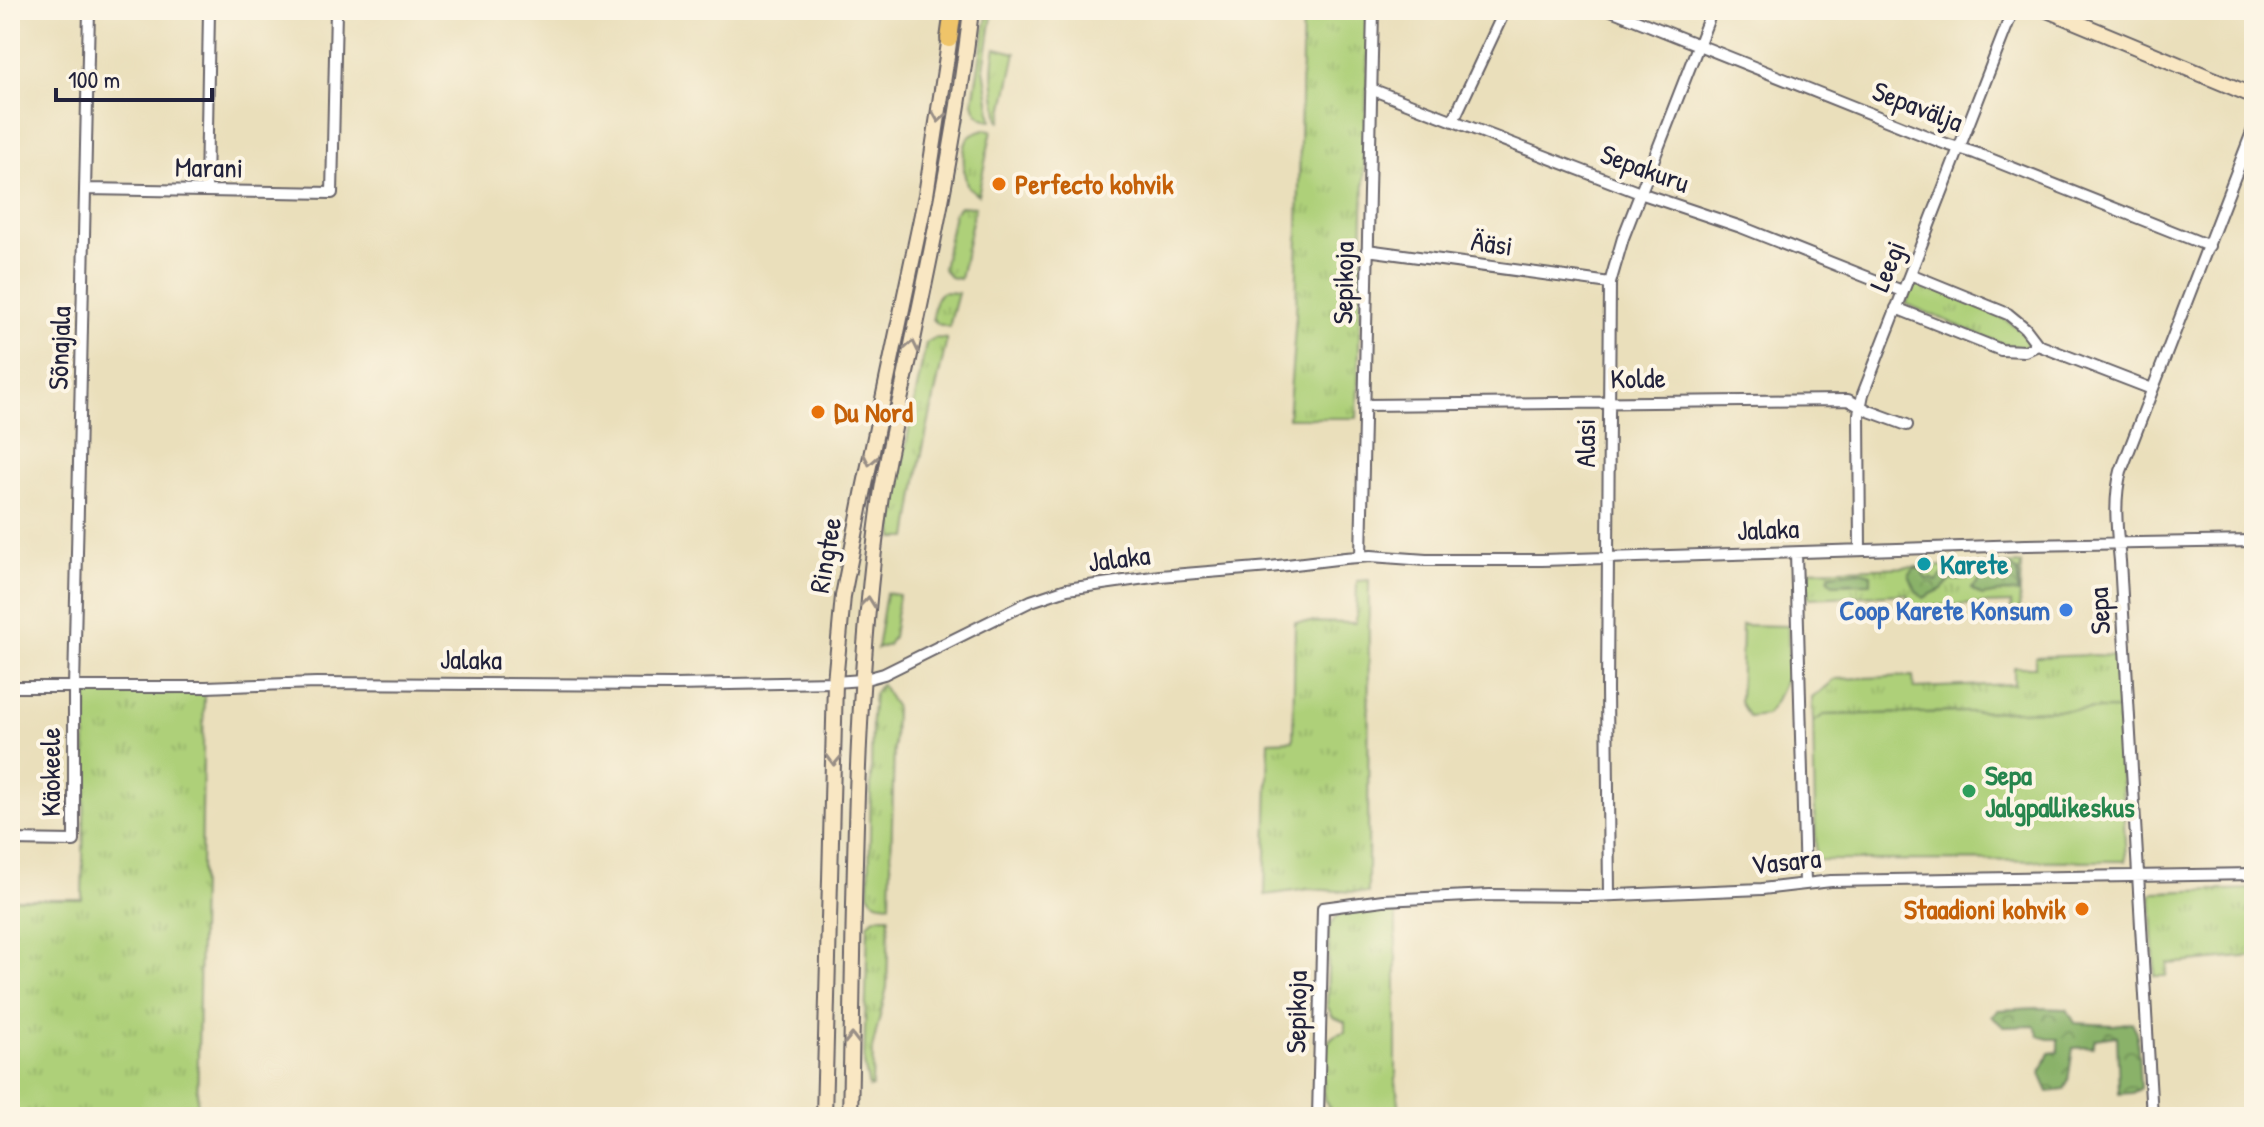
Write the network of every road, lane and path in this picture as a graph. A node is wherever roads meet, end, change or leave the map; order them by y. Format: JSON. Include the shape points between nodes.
{"nodes":[{"id":1,"x":89,"y":10,"type":"edge"},
{"id":2,"x":209,"y":10,"type":"edge"},
{"id":3,"x":336,"y":10,"type":"edge"},
{"id":4,"x":952,"y":10,"type":"edge"},
{"id":5,"x":971,"y":10,"type":"edge"},
{"id":6,"x":981,"y":10,"type":"edge"},
{"id":7,"x":1373,"y":10,"type":"edge"},
{"id":8,"x":1505,"y":10,"type":"edge"},
{"id":9,"x":1611,"y":10,"type":"edge"},
{"id":10,"x":1712,"y":10,"type":"edge"},
{"id":11,"x":2013,"y":10,"type":"edge"},
{"id":12,"x":2047,"y":10,"type":"edge"},
{"id":13,"x":949,"y":39,"type":"joint"},
{"id":14,"x":1698,"y":44,"type":"junction"},
{"id":15,"x":964,"y":73,"type":"junction"},
{"id":16,"x":1371,"y":89,"type":"junction"},
{"id":17,"x":2254,"y":96,"type":"edge"},
{"id":18,"x":1453,"y":121,"type":"junction"},
{"id":19,"x":2254,"y":127,"type":"edge"},
{"id":20,"x":1959,"y":148,"type":"junction"},
{"id":21,"x":86,"y":189,"type":"junction"},
{"id":22,"x":206,"y":191,"type":"junction"},
{"id":23,"x":1640,"y":193,"type":"junction"},
{"id":24,"x":2209,"y":246,"type":"junction"},
{"id":25,"x":1367,"y":250,"type":"junction"},
{"id":26,"x":1910,"y":274,"type":"junction"},
{"id":27,"x":1610,"y":283,"type":"junction"},
{"id":28,"x":1902,"y":291,"type":"junction"},
{"id":29,"x":1896,"y":308,"type":"junction"},
{"id":30,"x":2038,"y":345,"type":"junction"},
{"id":31,"x":2152,"y":389,"type":"junction"},
{"id":32,"x":1609,"y":402,"type":"junction"},
{"id":33,"x":1364,"y":405,"type":"junction"},
{"id":34,"x":1860,"y":406,"type":"junction"},
{"id":35,"x":1907,"y":425,"type":"dead end"},
{"id":36,"x":2254,"y":541,"type":"edge"},
{"id":37,"x":2117,"y":543,"type":"junction"},
{"id":38,"x":1860,"y":550,"type":"junction"},
{"id":39,"x":1796,"y":553,"type":"junction"},
{"id":40,"x":1361,"y":557,"type":"junction"},
{"id":41,"x":1608,"y":557,"type":"junction"},
{"id":42,"x":862,"y":680,"type":"junction"},
{"id":43,"x":835,"y":682,"type":"junction"},
{"id":44,"x":10,"y":687,"type":"edge"},
{"id":45,"x":74,"y":688,"type":"junction"},
{"id":46,"x":10,"y":840,"type":"edge"},
{"id":47,"x":2254,"y":874,"type":"edge"},
{"id":48,"x":2139,"y":876,"type":"junction"},
{"id":49,"x":1805,"y":883,"type":"junction"},
{"id":50,"x":1609,"y":895,"type":"junction"},
{"id":51,"x":1323,"y":908,"type":"joint"},
{"id":52,"x":824,"y":1117,"type":"edge"},
{"id":53,"x":850,"y":1117,"type":"edge"},
{"id":54,"x":1318,"y":1117,"type":"edge"},
{"id":55,"x":2152,"y":1117,"type":"edge"}],
"edges":[{"from":1,"to":21,"type":"street","name":"Sõnajala"},
{"from":2,"to":22,"type":"street"},
{"from":3,"to":22,"type":"street","name":"Marani","via":[[332,193]]},
{"from":4,"to":13,"type":"highway"},
{"from":5,"to":15,"type":"main road","name":"Ringtee"},
{"from":6,"to":15,"type":"main road"},
{"from":7,"to":16,"type":"street","name":"Sepikoja"},
{"from":8,"to":18,"type":"street"},
{"from":9,"to":14,"type":"street","name":"Sepavälja"},
{"from":10,"to":14,"type":"street","name":"Alasi"},
{"from":11,"to":20,"type":"street","name":"Leegi"},
{"from":12,"to":17,"type":"main road"},
{"from":13,"to":43,"type":"main road","name":"Ringtee","one_way":true,"via":[[926,195],[843,596]]},
{"from":14,"to":20,"type":"street","name":"Sepavälja"},
{"from":14,"to":23,"type":"street","name":"Alasi"},
{"from":42,"to":15,"type":"main road","name":"Ringtee","one_way":true,"via":[[882,492]]},
{"from":16,"to":18,"type":"street","name":"Sepakuru"},
{"from":16,"to":25,"type":"street","name":"Sepikoja"},
{"from":18,"to":23,"type":"street","name":"Sepakuru"},
{"from":19,"to":24,"type":"street","name":"Sepa"},
{"from":20,"to":24,"type":"street","name":"Sepavälja"},
{"from":20,"to":26,"type":"street","name":"Leegi"},
{"from":21,"to":22,"type":"street","name":"Marani"},
{"from":21,"to":45,"type":"street","name":"Sõnajala"},
{"from":23,"to":27,"type":"street","name":"Alasi"},
{"from":23,"to":28,"type":"street","name":"Sepakuru"},
{"from":24,"to":31,"type":"street","name":"Sepa"},
{"from":25,"to":27,"type":"street","name":"Ääsi"},
{"from":25,"to":33,"type":"street","name":"Sepikoja"},
{"from":26,"to":28,"type":"street","name":"Leegi"},
{"from":26,"to":30,"type":"street","via":[[2008,314]]},
{"from":27,"to":32,"type":"street","name":"Alasi"},
{"from":28,"to":29,"type":"street","name":"Leegi"},
{"from":29,"to":30,"type":"street","via":[[2001,350],[2025,351]]},
{"from":29,"to":34,"type":"street","name":"Leegi"},
{"from":30,"to":31,"type":"street"},
{"from":31,"to":37,"type":"street","name":"Sepa","via":[[2117,486]]},
{"from":32,"to":33,"type":"street","name":"Kolde"},
{"from":32,"to":34,"type":"street","name":"Kolde","via":[[1848,400]]},
{"from":32,"to":41,"type":"street","name":"Alasi"},
{"from":33,"to":40,"type":"street","name":"Sepikoja"},
{"from":34,"to":35,"type":"street","name":"Kolde"},
{"from":34,"to":38,"type":"street","name":"Leegi"},
{"from":36,"to":37,"type":"street","name":"Jalaka"},
{"from":37,"to":38,"type":"street","name":"Jalaka"},
{"from":37,"to":48,"type":"street","name":"Sepa"},
{"from":38,"to":39,"type":"street","name":"Jalaka"},
{"from":39,"to":41,"type":"street","name":"Jalaka"},
{"from":39,"to":49,"type":"street"},
{"from":40,"to":41,"type":"street","name":"Jalaka"},
{"from":40,"to":42,"type":"street","name":"Jalaka","via":[[1067,589]]},
{"from":41,"to":50,"type":"street","name":"Alasi"},
{"from":42,"to":43,"type":"street","name":"Jalaka"},
{"from":53,"to":42,"type":"main road","name":"Ringtee","one_way":true},
{"from":43,"to":45,"type":"street","name":"Jalaka"},
{"from":43,"to":52,"type":"main road","name":"Ringtee","one_way":true},
{"from":44,"to":45,"type":"street","name":"Jalaka"},
{"from":45,"to":46,"type":"street","name":"Käokeele","via":[[74,841]]},
{"from":47,"to":48,"type":"street","name":"Vasara"},
{"from":48,"to":49,"type":"street","name":"Vasara"},
{"from":48,"to":55,"type":"street","name":"Sepa"},
{"from":49,"to":50,"type":"street","name":"Vasara"},
{"from":50,"to":51,"type":"street","name":"Vasara","via":[[1490,895]]},
{"from":51,"to":54,"type":"street","name":"Sepikoja"}]}
